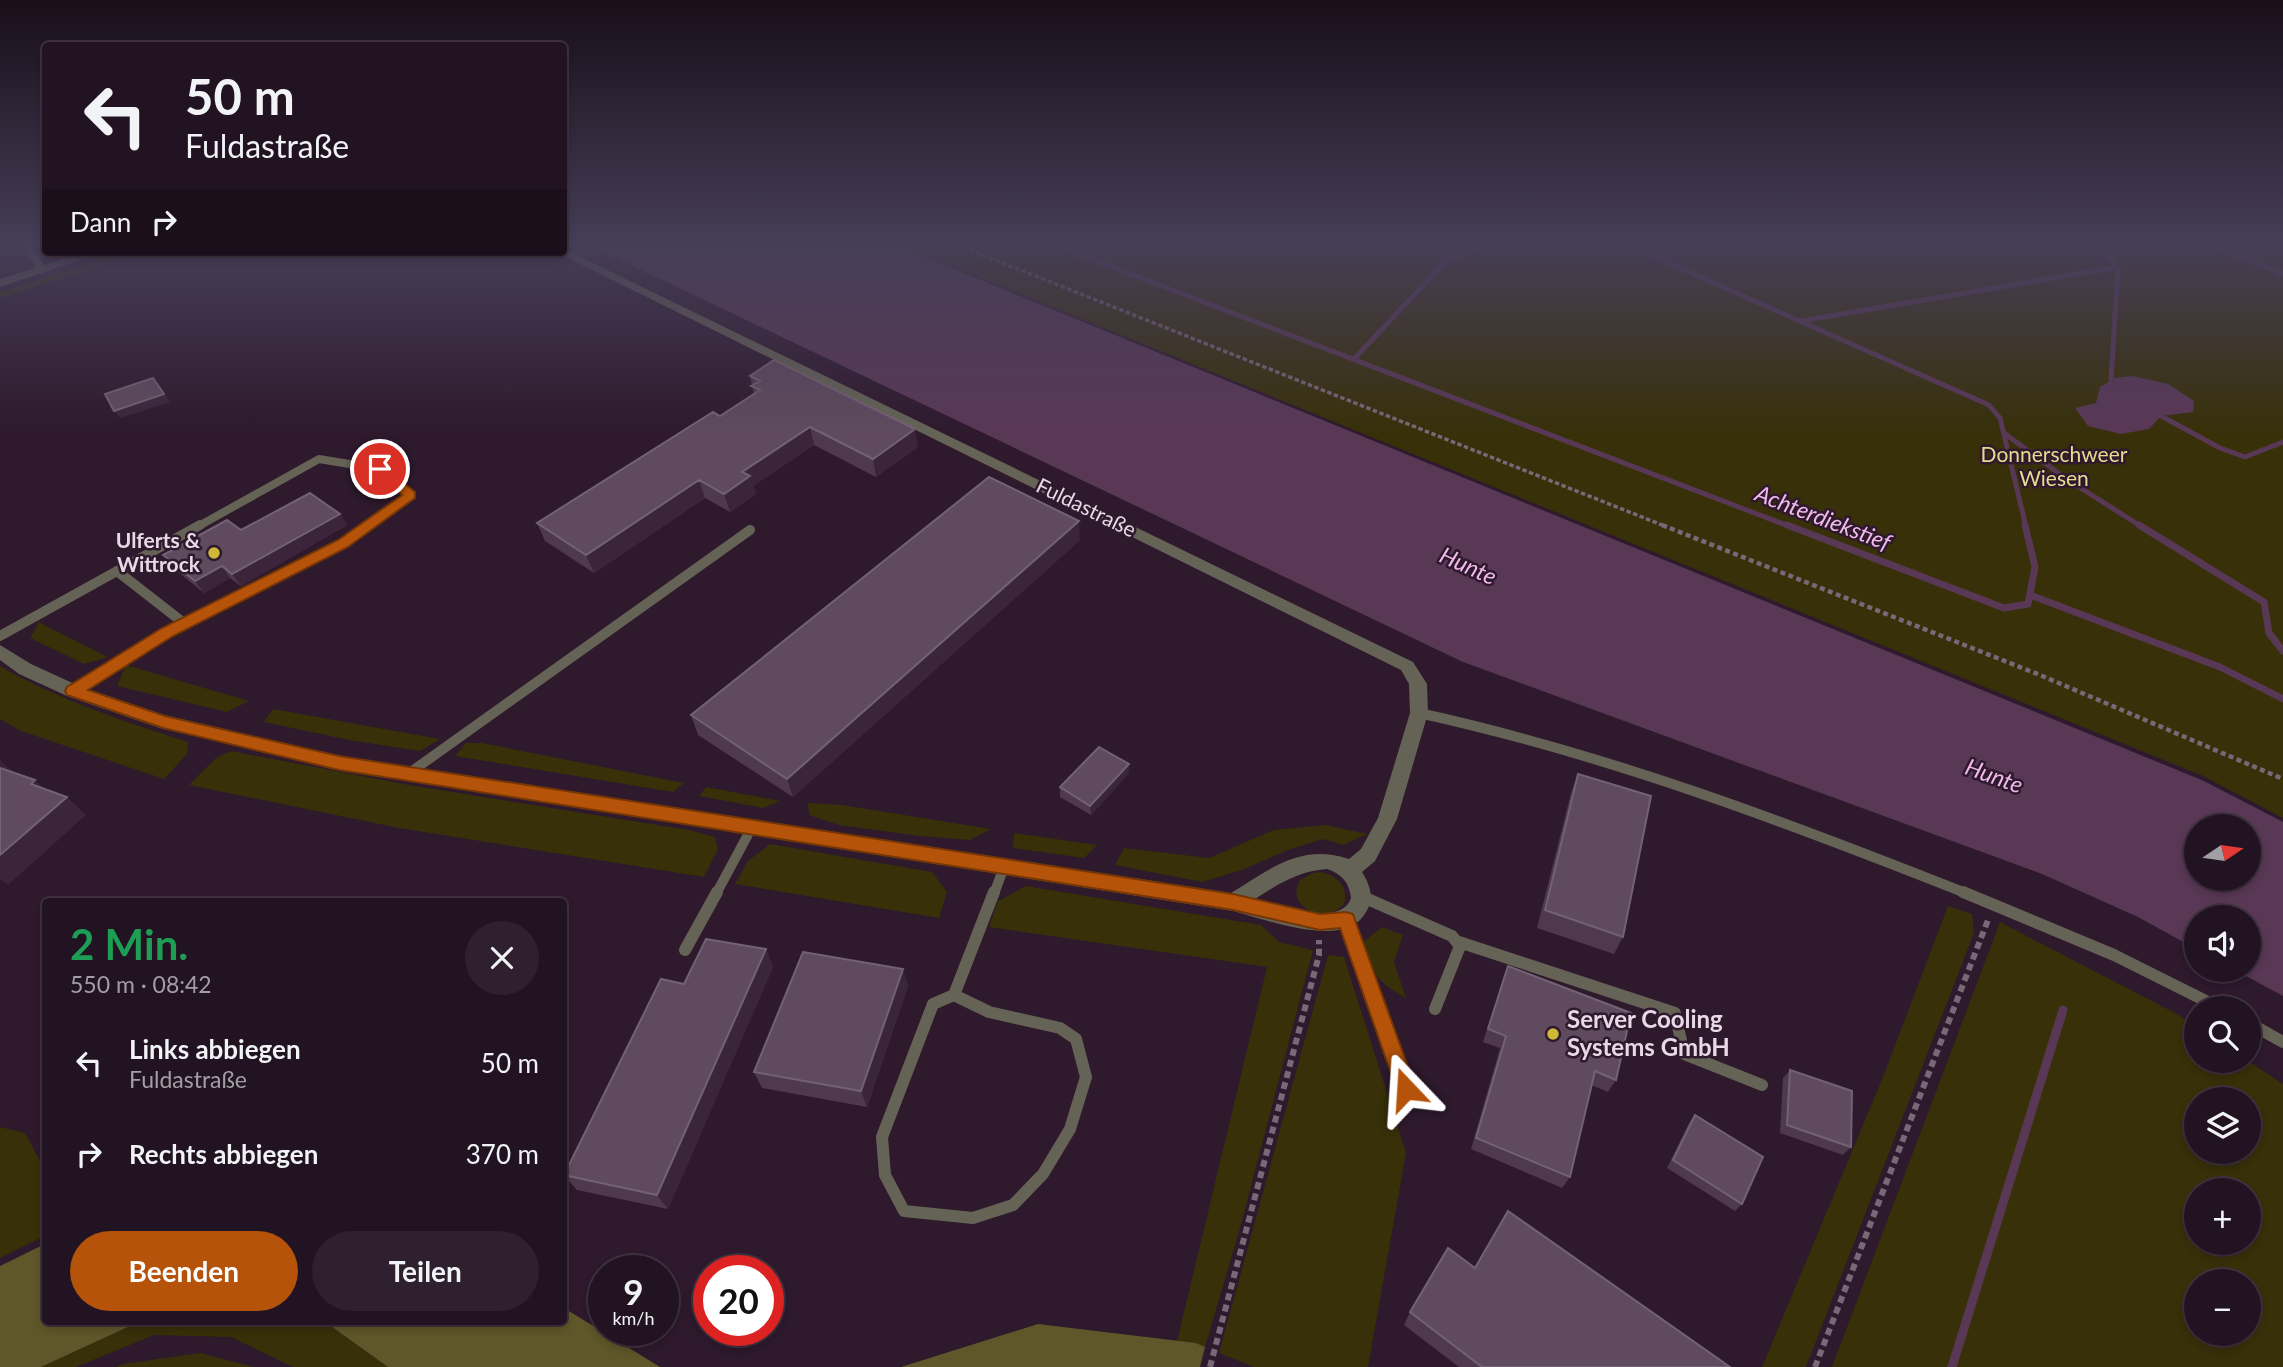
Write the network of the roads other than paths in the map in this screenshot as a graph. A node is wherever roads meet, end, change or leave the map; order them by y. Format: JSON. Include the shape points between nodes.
{"nodes":[{"id":1,"x":672,"y":306,"type":"edge"},
{"id":2,"x":750,"y":530,"type":"dead end"},
{"id":3,"x":117,"y":571,"type":"junction"},
{"id":4,"x":185,"y":624,"type":"junction"},
{"id":5,"x":0,"y":636,"type":"edge"},
{"id":6,"x":0,"y":651,"type":"edge"},
{"id":7,"x":73,"y":691,"type":"junction"},
{"id":8,"x":1419,"y":713,"type":"junction"},
{"id":9,"x":408,"y":774,"type":"junction"},
{"id":10,"x":751,"y":829,"type":"junction"},
{"id":11,"x":1004,"y":867,"type":"junction"},
{"id":12,"x":1350,"y":870,"type":"junction"},
{"id":13,"x":1363,"y":897,"type":"junction"},
{"id":14,"x":1233,"y":902,"type":"junction"},
{"id":15,"x":1346,"y":920,"type":"junction"},
{"id":16,"x":1459,"y":942,"type":"junction"},
{"id":17,"x":685,"y":950,"type":"dead end"},
{"id":18,"x":954,"y":995,"type":"junction"},
{"id":19,"x":2198,"y":996,"type":"edge"},
{"id":20,"x":1435,"y":1009,"type":"dead end"},
{"id":21,"x":2261,"y":1030,"type":"edge"},
{"id":22,"x":2283,"y":1042,"type":"edge"},
{"id":23,"x":1762,"y":1085,"type":"dead end"},
{"id":24,"x":1406,"y":1089,"type":"dead end"}],
"edges":[{"from":1,"to":8,"type":"street","name":"Fuldastraße","via":[[1407,666],[1418,684]]},
{"from":2,"to":9,"type":"lane"},
{"from":3,"to":4,"type":"lane"},
{"from":3,"to":4,"type":"lane","via":[[319,458],[380,469],[411,495],[343,544]]},
{"from":3,"to":5,"type":"lane"},
{"from":4,"to":7,"type":"lane"},
{"from":6,"to":7,"type":"street"},
{"from":7,"to":9,"type":"street","via":[[163,722],[339,763]]},
{"from":8,"to":12,"type":"street","name":"Fuldastraße","via":[[1387,819],[1368,855]]},
{"from":8,"to":19,"type":"lane","via":[[1646,775],[1995,902]]},
{"from":9,"to":10,"type":"street"},
{"from":10,"to":11,"type":"street"},
{"from":10,"to":17,"type":"lane"},
{"from":11,"to":14,"type":"street"},
{"from":11,"to":18,"type":"lane"},
{"from":12,"to":13,"type":"street"},
{"from":12,"to":14,"type":"street","via":[[1328,860],[1309,862]]},
{"from":13,"to":15,"type":"street"},
{"from":13,"to":16,"type":"lane"},
{"from":14,"to":15,"type":"street","via":[[1320,922]]},
{"from":15,"to":24,"type":"lane"},
{"from":16,"to":20,"type":"lane"},
{"from":16,"to":23,"type":"lane","via":[[1675,1013],[1684,1054]]},
{"from":18,"to":18,"type":"lane","via":[[989,1012],[1060,1028],[1076,1039],[1086,1077],[1070,1129],[1043,1174],[1013,1205],[973,1218],[904,1211],[885,1175],[882,1137],[933,1004]]},
{"from":21,"to":22,"type":"lane"}]}
